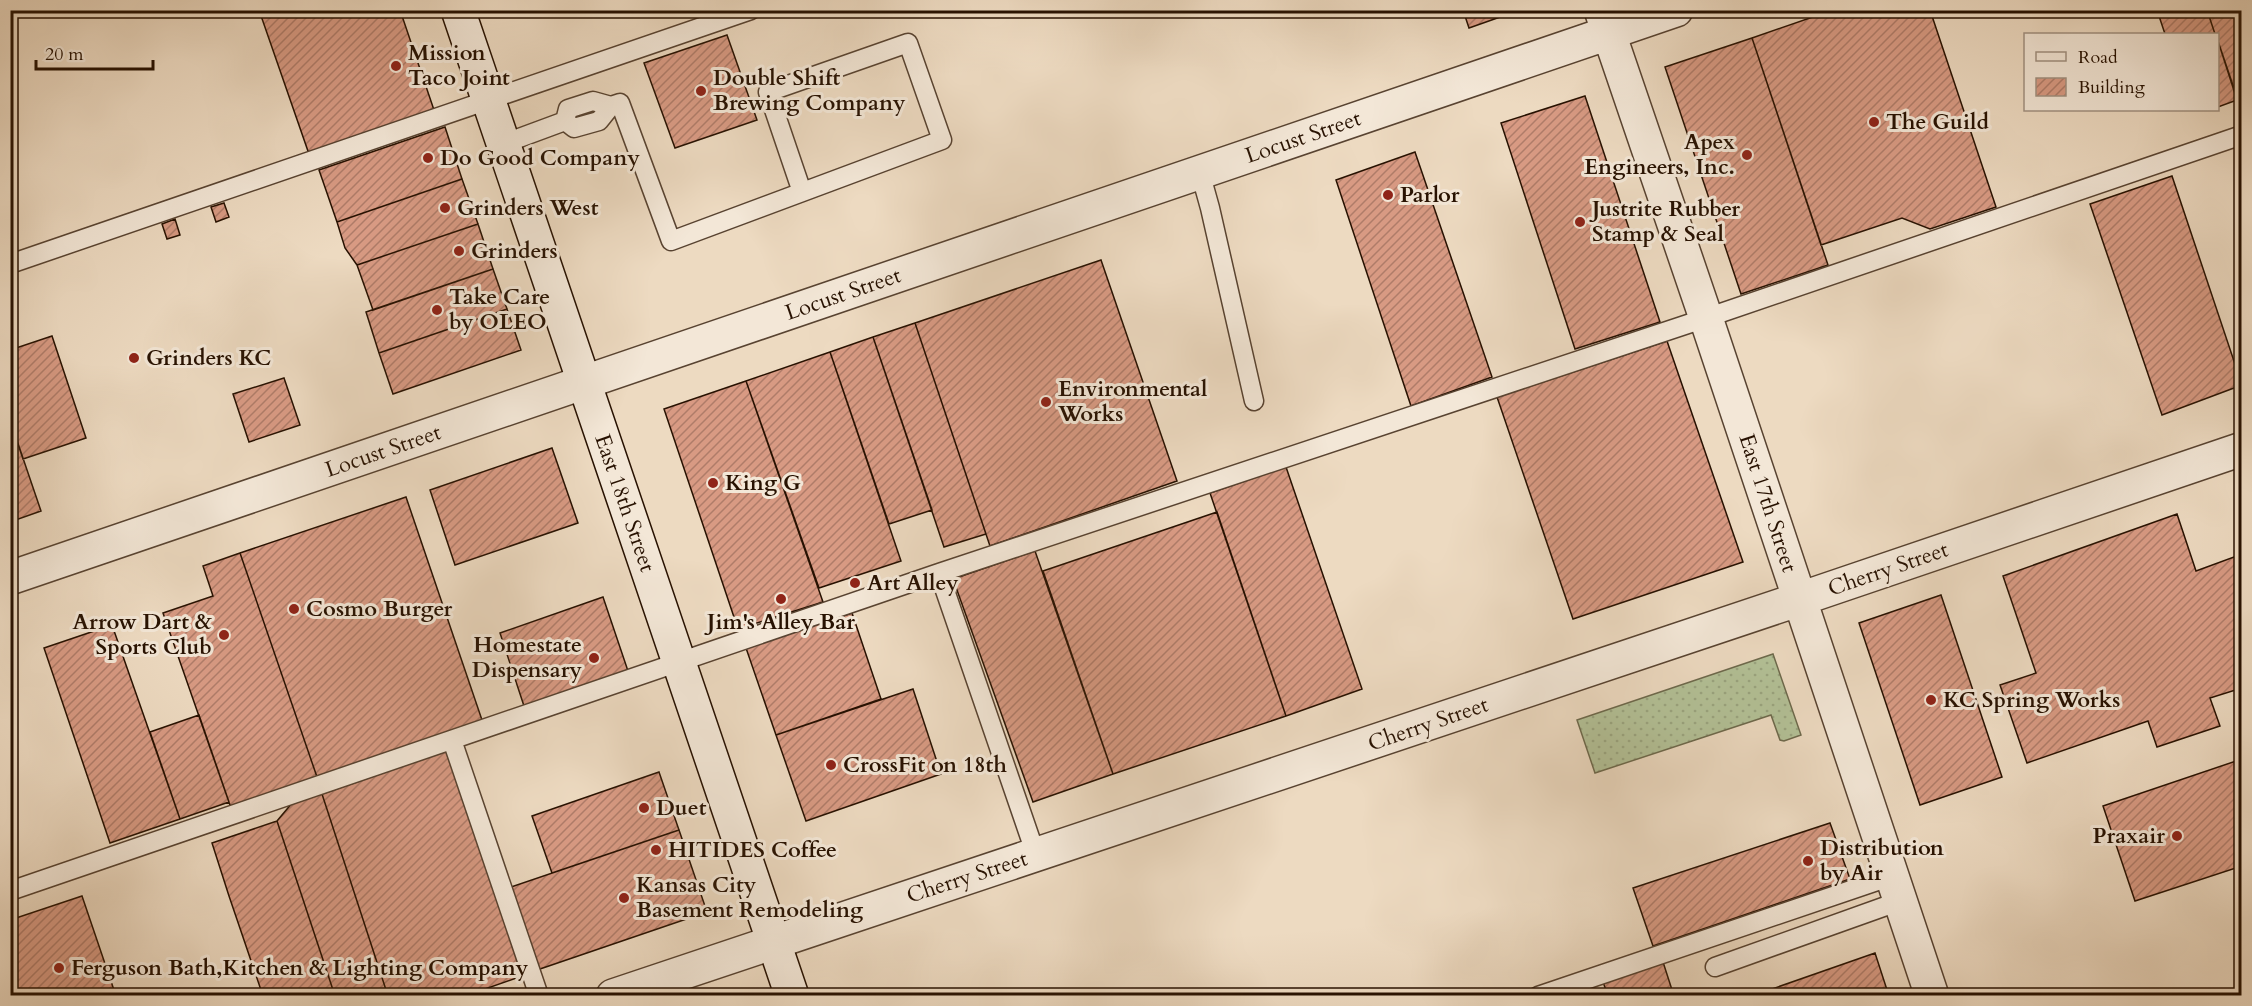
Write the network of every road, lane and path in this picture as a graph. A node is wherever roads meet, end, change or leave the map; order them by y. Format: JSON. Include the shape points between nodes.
{"nodes":[{"id":1,"x":458,"y":10,"type":"edge"},
{"id":2,"x":751,"y":10,"type":"edge"},
{"id":3,"x":1676,"y":10,"type":"edge"},
{"id":4,"x":1605,"y":22,"type":"edge"},
{"id":5,"x":488,"y":100,"type":"junction"},
{"id":6,"x":2241,"y":135,"type":"edge"},
{"id":7,"x":503,"y":144,"type":"junction"},
{"id":8,"x":1200,"y":172,"type":"junction"},
{"id":9,"x":802,"y":192,"type":"junction"},
{"id":10,"x":10,"y":264,"type":"edge"},
{"id":11,"x":1706,"y":318,"type":"junction"},
{"id":12,"x":584,"y":382,"type":"junction"},
{"id":13,"x":1254,"y":400,"type":"dead end"},
{"id":14,"x":2241,"y":449,"type":"edge"},
{"id":15,"x":939,"y":573,"type":"junction"},
{"id":16,"x":10,"y":578,"type":"edge"},
{"id":17,"x":1800,"y":599,"type":"junction"},
{"id":18,"x":680,"y":662,"type":"junction"},
{"id":19,"x":452,"y":740,"type":"junction"},
{"id":20,"x":1036,"y":855,"type":"junction"},
{"id":21,"x":1896,"y":889,"type":"junction"},
{"id":22,"x":10,"y":891,"type":"edge"},
{"id":23,"x":774,"y":941,"type":"junction"},
{"id":24,"x":1715,"y":967,"type":"dead end"},
{"id":25,"x":539,"y":996,"type":"edge"},
{"id":26,"x":613,"y":996,"type":"edge"},
{"id":27,"x":792,"y":996,"type":"edge"},
{"id":28,"x":1538,"y":996,"type":"edge"},
{"id":29,"x":1932,"y":996,"type":"edge"}],
"edges":[{"from":1,"to":5,"type":"street","name":"East 18th Street"},
{"from":2,"to":5,"type":"lane"},
{"from":3,"to":4,"type":"street","name":"Locust Street"},
{"from":4,"to":8,"type":"street","name":"Locust Street"},
{"from":4,"to":11,"type":"street","name":"East 17th Street"},
{"from":5,"to":7,"type":"street","name":"East 18th Street"},
{"from":5,"to":10,"type":"lane"},
{"from":6,"to":11,"type":"lane"},
{"from":7,"to":9,"type":"lane","via":[[564,122],[574,128],[599,121],[611,106],[620,103],[670,241]]},
{"from":7,"to":12,"type":"street","name":"East 18th Street"},
{"from":8,"to":12,"type":"street","name":"Locust Street"},
{"from":8,"to":13,"type":"lane"},
{"from":9,"to":9,"type":"lane","via":[[942,140],[908,43],[768,92]]},
{"from":11,"to":15,"type":"lane"},
{"from":11,"to":17,"type":"street","name":"East 17th Street"},
{"from":12,"to":16,"type":"street","name":"Locust Street"},
{"from":12,"to":18,"type":"street","name":"East 18th Street"},
{"from":14,"to":17,"type":"street","name":"Cherry Street"},
{"from":15,"to":18,"type":"lane"},
{"from":15,"to":20,"type":"lane"},
{"from":17,"to":20,"type":"street","name":"Cherry Street"},
{"from":17,"to":21,"type":"street","name":"East 17th Street"},
{"from":18,"to":19,"type":"lane"},
{"from":18,"to":23,"type":"street","name":"East 18th Street"},
{"from":19,"to":22,"type":"lane"},
{"from":19,"to":25,"type":"lane"},
{"from":20,"to":23,"type":"street","name":"Cherry Street"},
{"from":21,"to":24,"type":"lane"},
{"from":21,"to":28,"type":"lane"},
{"from":21,"to":29,"type":"street","name":"East 17th Street"},
{"from":23,"to":26,"type":"street","name":"Cherry Street"},
{"from":23,"to":27,"type":"street","name":"East 18th Street"}]}
